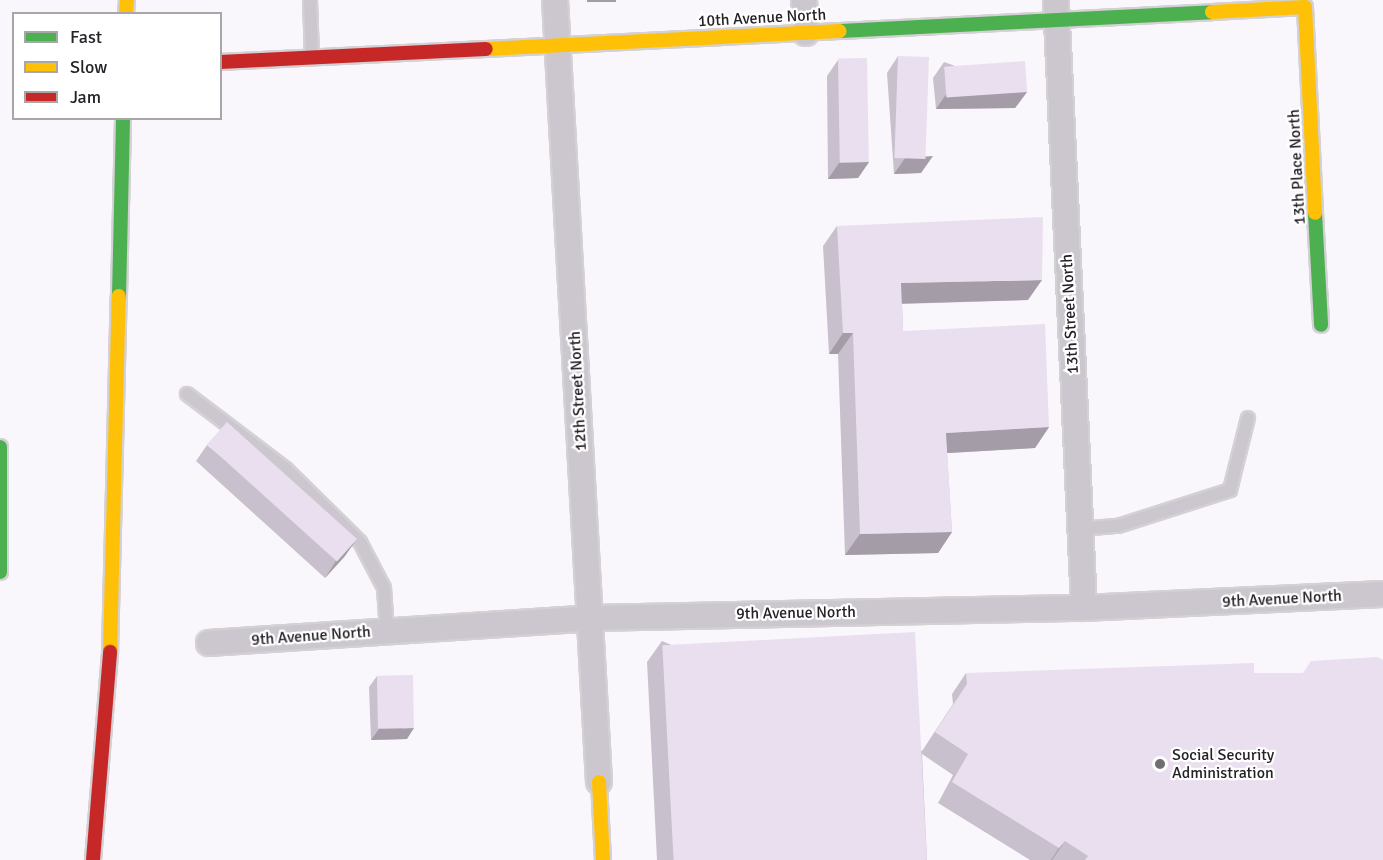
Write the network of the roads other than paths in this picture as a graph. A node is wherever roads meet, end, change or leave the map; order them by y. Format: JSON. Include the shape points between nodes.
{"nodes":[{"id":1,"x":310,"y":0,"type":"edge"},
{"id":2,"x":555,"y":0,"type":"edge"},
{"id":3,"x":804,"y":0,"type":"edge"},
{"id":4,"x":1305,"y":7,"type":"joint"},
{"id":5,"x":1057,"y":10,"type":"edge"},
{"id":6,"x":806,"y":33,"type":"junction"},
{"id":7,"x":558,"y":45,"type":"junction"},
{"id":8,"x":312,"y":58,"type":"junction"},
{"id":9,"x":222,"y":62,"type":"edge"},
{"id":10,"x":123,"y":120,"type":"edge"},
{"id":11,"x":1321,"y":325,"type":"dead end"},
{"id":12,"x":187,"y":394,"type":"dead end"},
{"id":13,"x":1248,"y":418,"type":"dead end"},
{"id":14,"x":0,"y":447,"type":"edge"},
{"id":15,"x":1080,"y":529,"type":"junction"},
{"id":16,"x":0,"y":572,"type":"edge"},
{"id":17,"x":1383,"y":594,"type":"edge"},
{"id":18,"x":1084,"y":608,"type":"junction"},
{"id":19,"x":591,"y":618,"type":"junction"},
{"id":20,"x":387,"y":631,"type":"junction"},
{"id":21,"x":209,"y":643,"type":"dead end"},
{"id":22,"x":599,"y":782,"type":"joint"},
{"id":23,"x":93,"y":860,"type":"edge"},
{"id":24,"x":603,"y":860,"type":"edge"}],
"edges":[{"from":1,"to":8,"type":"lane"},
{"from":2,"to":7,"type":"street","name":"12th Street North"},
{"from":3,"to":6,"type":"street"},
{"from":4,"to":5,"type":"main road","name":"10th Avenue North"},
{"from":4,"to":11,"type":"main road","name":"13th Place North"},
{"from":5,"to":6,"type":"main road","name":"10th Avenue North"},
{"from":5,"to":15,"type":"street","name":"13th Street North"},
{"from":6,"to":7,"type":"main road","name":"10th Avenue North"},
{"from":7,"to":8,"type":"main road","name":"10th Avenue North"},
{"from":7,"to":19,"type":"street","name":"12th Street North"},
{"from":8,"to":9,"type":"main road","name":"10th Avenue North"},
{"from":10,"to":23,"type":"main road","via":[[110,666]]},
{"from":12,"to":20,"type":"lane","via":[[286,469],[360,542],[384,588]]},
{"from":13,"to":15,"type":"lane","via":[[1230,490],[1118,526]]},
{"from":14,"to":16,"type":"main road"},
{"from":15,"to":18,"type":"street","name":"13th Street North"},
{"from":17,"to":18,"type":"street","name":"9th Avenue North"},
{"from":18,"to":19,"type":"street","name":"9th Avenue North"},
{"from":19,"to":20,"type":"street","name":"9th Avenue North"},
{"from":19,"to":22,"type":"street","name":"12th Street North"},
{"from":20,"to":21,"type":"street","name":"9th Avenue North"},
{"from":22,"to":24,"type":"main road"}]}
